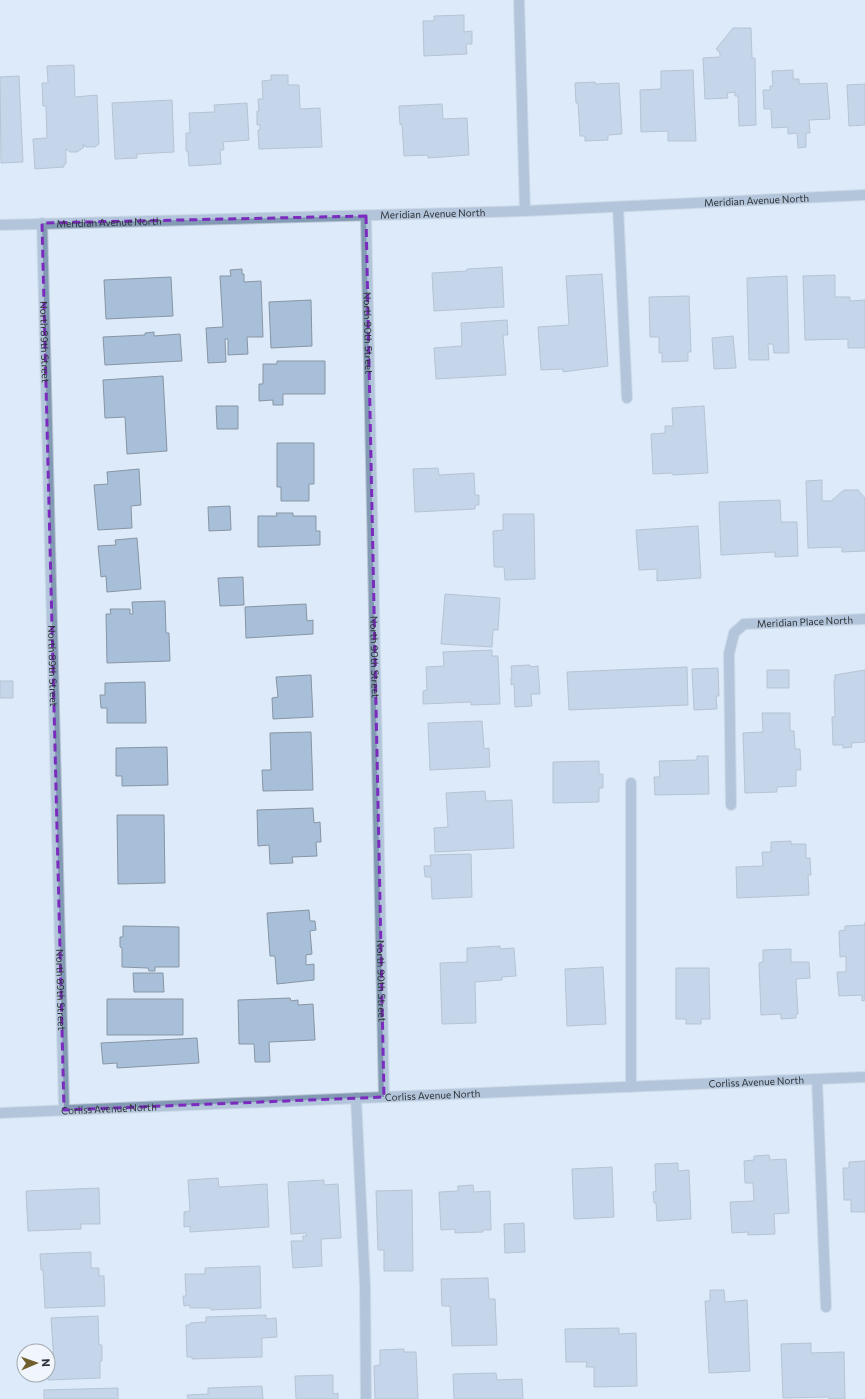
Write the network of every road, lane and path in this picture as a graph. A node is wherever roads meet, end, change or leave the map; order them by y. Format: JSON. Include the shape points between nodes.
{"nodes":[{"id":1,"x":519,"y":0,"type":"edge"},
{"id":2,"x":865,"y":195,"type":"edge"},
{"id":3,"x":618,"y":207,"type":"junction"},
{"id":4,"x":525,"y":211,"type":"junction"},
{"id":5,"x":366,"y":216,"type":"junction"},
{"id":6,"x":42,"y":223,"type":"junction"},
{"id":7,"x":0,"y":225,"type":"edge"},
{"id":8,"x":627,"y":398,"type":"dead end"},
{"id":9,"x":865,"y":619,"type":"edge"},
{"id":10,"x":631,"y":782,"type":"dead end"},
{"id":11,"x":731,"y":805,"type":"dead end"},
{"id":12,"x":865,"y":1077,"type":"edge"},
{"id":13,"x":817,"y":1079,"type":"junction"},
{"id":14,"x":631,"y":1087,"type":"junction"},
{"id":15,"x":384,"y":1097,"type":"junction"},
{"id":16,"x":356,"y":1098,"type":"junction"},
{"id":17,"x":64,"y":1110,"type":"junction"},
{"id":18,"x":0,"y":1113,"type":"edge"},
{"id":19,"x":826,"y":1307,"type":"dead end"},
{"id":20,"x":366,"y":1399,"type":"edge"}],
"edges":[{"from":1,"to":4,"type":"street"},
{"from":2,"to":3,"type":"street","name":"Meridian Avenue North"},
{"from":3,"to":4,"type":"street","name":"Meridian Avenue North"},
{"from":3,"to":8,"type":"street"},
{"from":4,"to":5,"type":"street","name":"Meridian Avenue North"},
{"from":5,"to":6,"type":"street","name":"Meridian Avenue North"},
{"from":5,"to":15,"type":"street","name":"North 90th Street"},
{"from":6,"to":7,"type":"street","name":"Meridian Avenue North"},
{"from":6,"to":17,"type":"street","name":"North 89th Street"},
{"from":9,"to":11,"type":"street","name":"Meridian Place North","via":[[744,624],[734,633],[729,654]]},
{"from":10,"to":14,"type":"street"},
{"from":12,"to":13,"type":"street","name":"Corliss Avenue North"},
{"from":13,"to":14,"type":"street","name":"Corliss Avenue North"},
{"from":13,"to":19,"type":"street"},
{"from":14,"to":15,"type":"street","name":"Corliss Avenue North"},
{"from":15,"to":16,"type":"street","name":"Corliss Avenue North"},
{"from":16,"to":17,"type":"street","name":"Corliss Avenue North"},
{"from":16,"to":20,"type":"street","via":[[365,1286]]},
{"from":17,"to":18,"type":"street","name":"Corliss Avenue North"}]}
